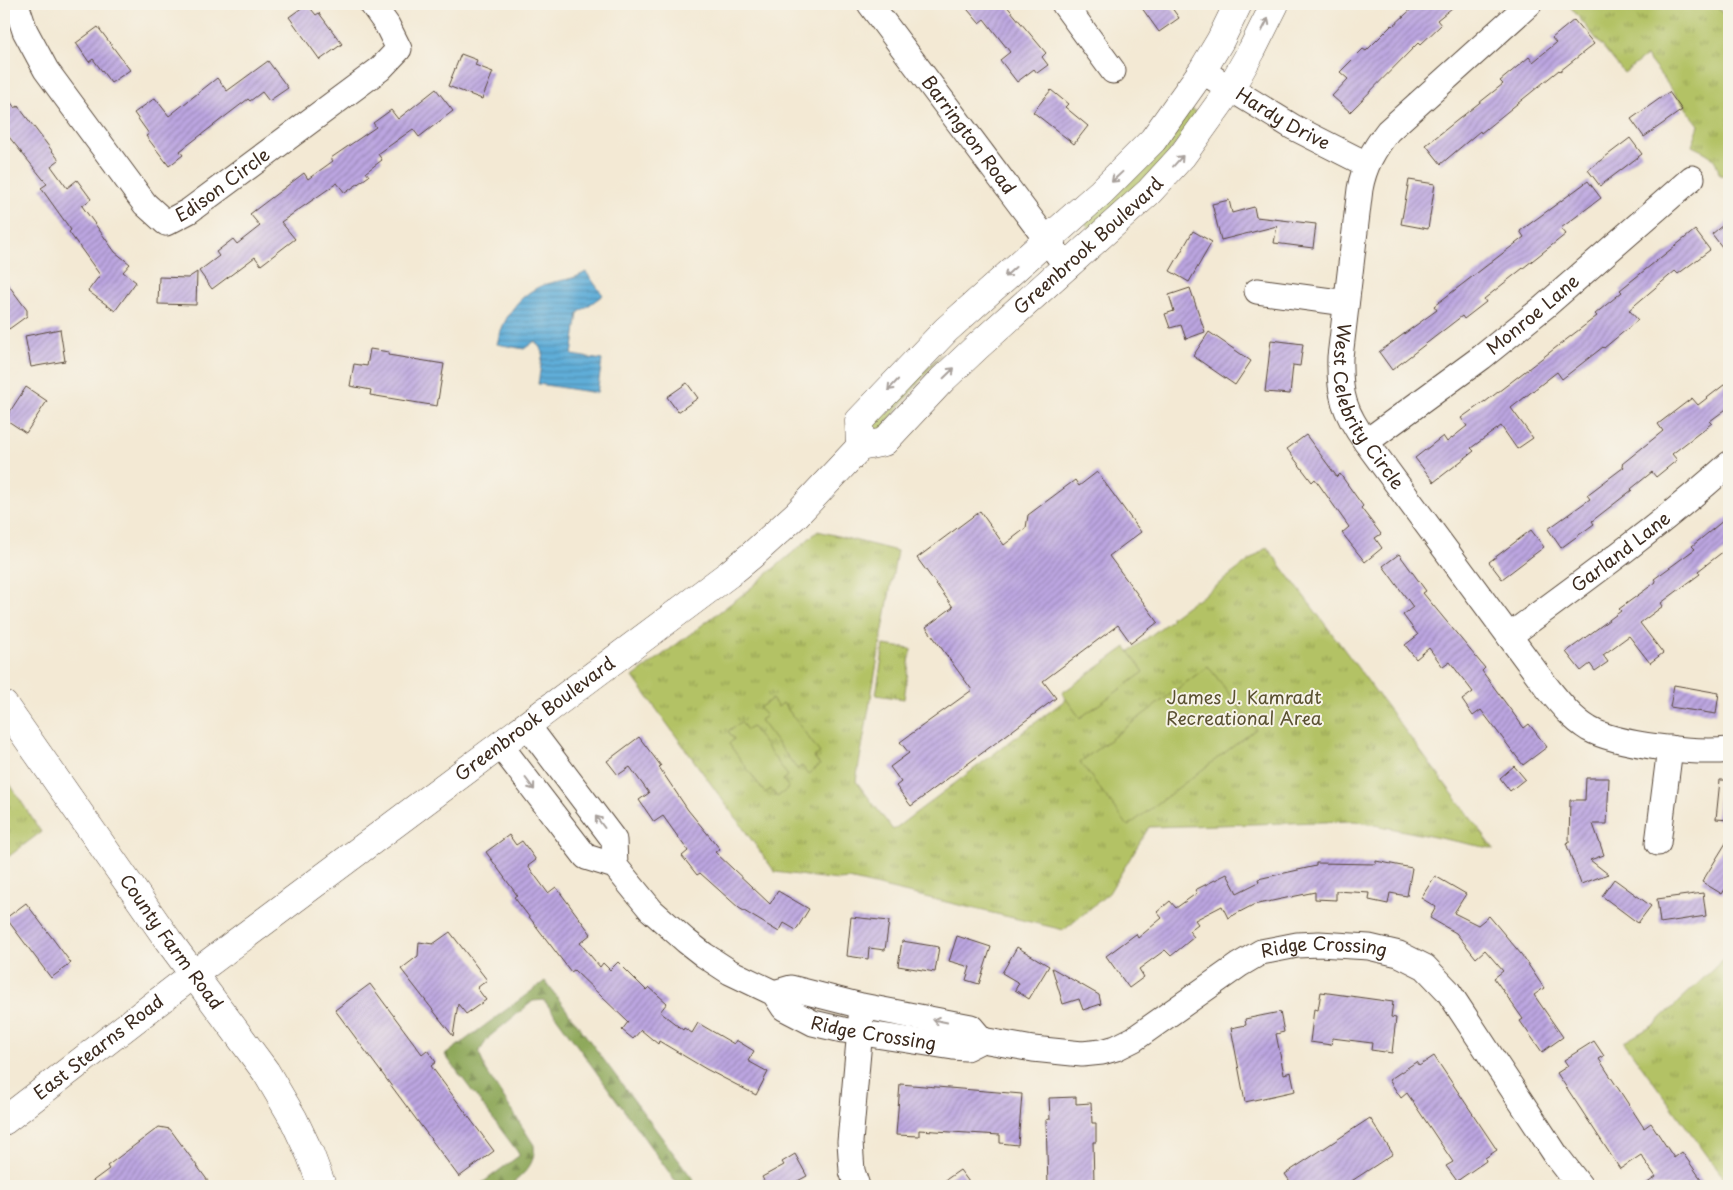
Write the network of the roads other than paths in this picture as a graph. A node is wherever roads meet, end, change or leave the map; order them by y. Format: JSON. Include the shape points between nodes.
{"nodes":[{"id":1,"x":16,"y":4,"type":"edge"},
{"id":2,"x":372,"y":4,"type":"edge"},
{"id":3,"x":870,"y":4,"type":"edge"},
{"id":4,"x":1064,"y":4,"type":"edge"},
{"id":5,"x":1238,"y":4,"type":"edge"},
{"id":6,"x":1275,"y":4,"type":"edge"},
{"id":7,"x":1529,"y":4,"type":"edge"},
{"id":8,"x":1113,"y":71,"type":"dead end"},
{"id":9,"x":1202,"y":71,"type":"junction"},
{"id":10,"x":1230,"y":89,"type":"junction"},
{"id":11,"x":1366,"y":164,"type":"junction"},
{"id":12,"x":1692,"y":178,"type":"dead end"},
{"id":13,"x":1046,"y":240,"type":"junction"},
{"id":14,"x":1067,"y":267,"type":"junction"},
{"id":15,"x":1257,"y":291,"type":"dead end"},
{"id":16,"x":1346,"y":303,"type":"junction"},
{"id":17,"x":1366,"y":442,"type":"junction"},
{"id":18,"x":860,"y":447,"type":"junction"},
{"id":19,"x":1729,"y":464,"type":"edge"},
{"id":20,"x":1509,"y":636,"type":"junction"},
{"id":21,"x":4,"y":705,"type":"edge"},
{"id":22,"x":527,"y":725,"type":"junction"},
{"id":23,"x":500,"y":745,"type":"junction"},
{"id":24,"x":1670,"y":748,"type":"junction"},
{"id":25,"x":1729,"y":750,"type":"edge"},
{"id":26,"x":1658,"y":843,"type":"dead end"},
{"id":27,"x":615,"y":866,"type":"junction"},
{"id":28,"x":194,"y":974,"type":"junction"},
{"id":29,"x":774,"y":993,"type":"junction"},
{"id":30,"x":862,"y":1006,"type":"junction"},
{"id":31,"x":860,"y":1033,"type":"junction"},
{"id":32,"x":982,"y":1040,"type":"junction"},
{"id":33,"x":4,"y":1121,"type":"edge"},
{"id":34,"x":322,"y":1186,"type":"edge"},
{"id":35,"x":857,"y":1186,"type":"edge"},
{"id":36,"x":1580,"y":1186,"type":"edge"}],
"edges":[{"from":1,"to":2,"type":"street","name":"Edison Circle","via":[[25,31],[46,70],[145,204],[166,223],[189,211],[393,56],[399,49]]},
{"from":3,"to":13,"type":"street","name":"Barrington Road"},
{"from":4,"to":8,"type":"street"},
{"from":5,"to":9,"type":"main road","name":"Greenbrook Boulevard"},
{"from":10,"to":6,"type":"main road","name":"Greenbrook Boulevard","one_way":true},
{"from":7,"to":11,"type":"street","name":"West Celebrity Circle","via":[[1388,131]]},
{"from":9,"to":10,"type":"street","name":"Hardy Drive"},
{"from":9,"to":13,"type":"main road","name":"Greenbrook Boulevard","one_way":true,"via":[[1153,140]]},
{"from":10,"to":11,"type":"street","name":"Hardy Drive","via":[[1293,127]]},
{"from":14,"to":10,"type":"main road","name":"Greenbrook Boulevard","one_way":true,"via":[[1149,192],[1182,156]]},
{"from":11,"to":16,"type":"street","name":"West Celebrity Circle"},
{"from":12,"to":17,"type":"street","name":"Monroe Lane","via":[[1544,307]]},
{"from":13,"to":14,"type":"street","name":"Barrington Road"},
{"from":13,"to":18,"type":"main road","name":"Greenbrook Boulevard","one_way":true,"via":[[946,330],[859,421]]},
{"from":18,"to":14,"type":"main road","name":"Greenbrook Boulevard","one_way":true,"via":[[884,442],[942,380]]},
{"from":15,"to":16,"type":"street"},
{"from":16,"to":17,"type":"street","name":"West Celebrity Circle","via":[[1339,376],[1346,410]]},
{"from":17,"to":20,"type":"street","name":"West Celebrity Circle"},
{"from":18,"to":22,"type":"main road","name":"Greenbrook Boulevard","via":[[752,555]]},
{"from":19,"to":20,"type":"street","name":"Garland Lane","via":[[1649,531]]},
{"from":20,"to":24,"type":"street","name":"West Celebrity Circle","via":[[1562,706],[1583,725],[1626,742]]},
{"from":21,"to":28,"type":"main road","name":"County Farm Road"},
{"from":22,"to":23,"type":"main road","name":"Greenbrook Boulevard"},
{"from":27,"to":22,"type":"street","one_way":true,"via":[[614,840]]},
{"from":23,"to":27,"type":"street","one_way":true,"via":[[586,857]]},
{"from":23,"to":28,"type":"main road","name":"Greenbrook Boulevard"},
{"from":24,"to":25,"type":"street","name":"West Celebrity Circle"},
{"from":24,"to":26,"type":"street"},
{"from":27,"to":29,"type":"street","name":"Ridge Crossing","via":[[651,910],[686,941],[730,972]]},
{"from":28,"to":33,"type":"main road","name":"East Stearns Road"},
{"from":28,"to":34,"type":"main road","name":"County Farm Road","via":[[266,1072],[293,1118]]},
{"from":29,"to":30,"type":"street","name":"Ridge Crossing","via":[[790,988]]},
{"from":29,"to":31,"type":"street","name":"Ridge Crossing","via":[[784,1008],[813,1023]]},
{"from":30,"to":31,"type":"street"},
{"from":32,"to":30,"type":"street","name":"Ridge Crossing","one_way":true,"via":[[971,1027]]},
{"from":31,"to":32,"type":"street","name":"Ridge Crossing","via":[[966,1048]]},
{"from":31,"to":35,"type":"street","via":[[850,1142],[852,1171]]},
{"from":32,"to":36,"type":"street","name":"Ridge Crossing","via":[[1061,1052],[1102,1052],[1134,1039],[1261,952],[1297,944],[1383,949],[1425,967],[1448,991]]}]}
